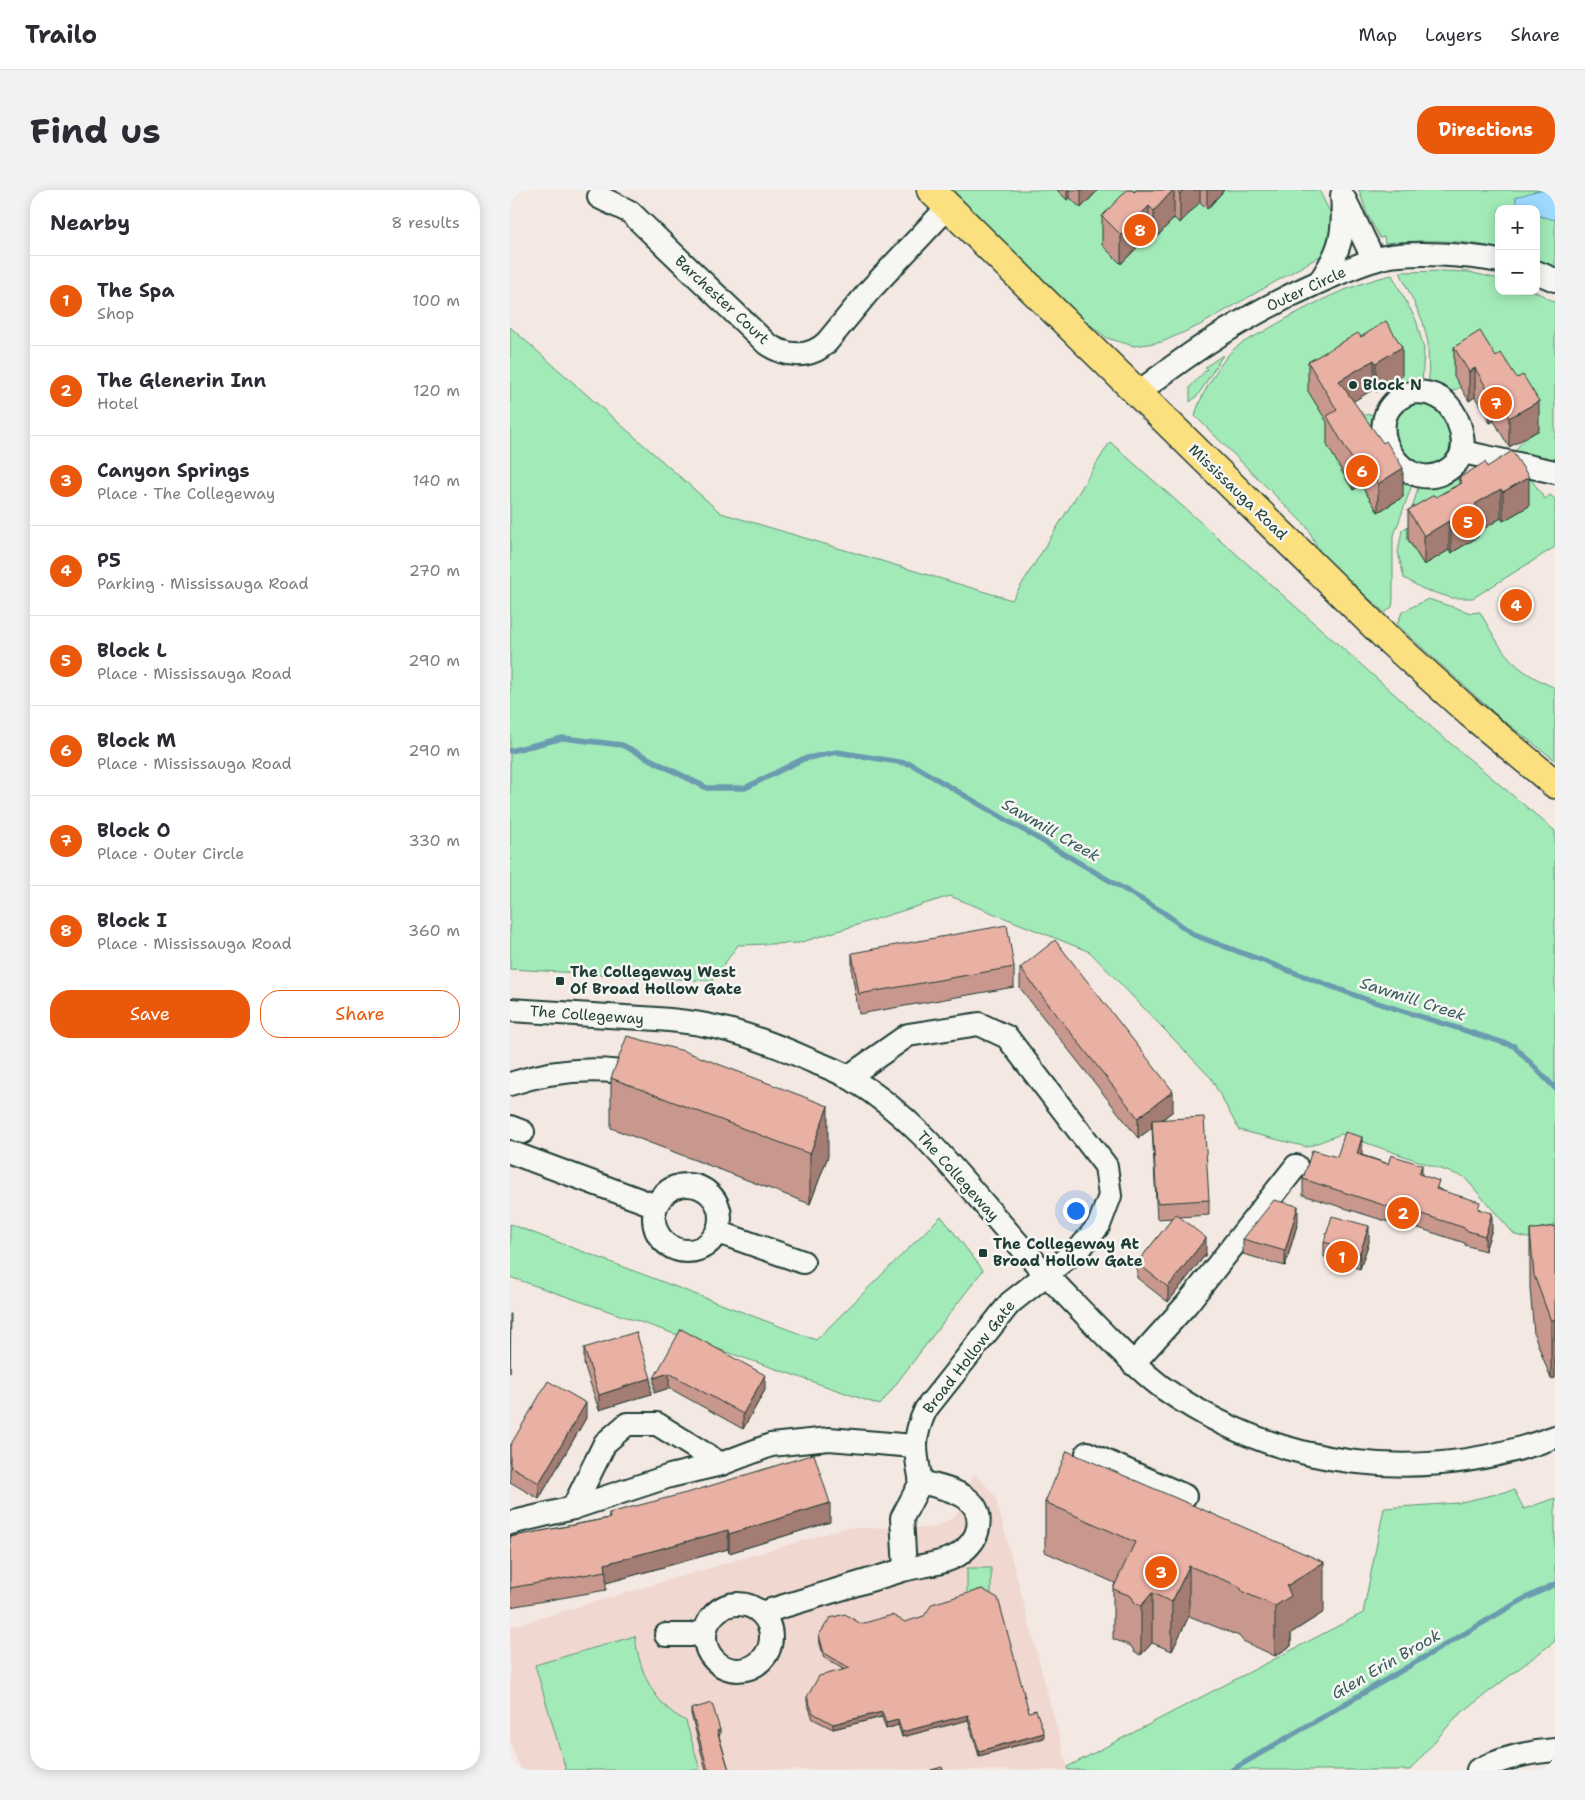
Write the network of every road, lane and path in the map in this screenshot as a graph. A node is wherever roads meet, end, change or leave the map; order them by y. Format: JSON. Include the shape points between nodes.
{"nodes":[{"id":1,"x":1341,"y":193,"type":"edge"},
{"id":2,"x":599,"y":197,"type":"dead end"},
{"id":3,"x":939,"y":198,"type":"edge"},
{"id":4,"x":1374,"y":260,"type":"junction"},
{"id":5,"x":1495,"y":261,"type":"edge"},
{"id":6,"x":1540,"y":274,"type":"edge"},
{"id":7,"x":1555,"y":280,"type":"edge"},
{"id":8,"x":1320,"y":282,"type":"junction"},
{"id":9,"x":1137,"y":394,"type":"junction"},
{"id":10,"x":1463,"y":452,"type":"dead end"},
{"id":11,"x":1555,"y":472,"type":"edge"},
{"id":12,"x":1555,"y":784,"type":"edge"},
{"id":13,"x":510,"y":1010,"type":"edge"},
{"id":14,"x":848,"y":1077,"type":"junction"},
{"id":15,"x":668,"y":1083,"type":"edge"},
{"id":16,"x":510,"y":1084,"type":"edge"},
{"id":17,"x":510,"y":1152,"type":"edge"},
{"id":18,"x":1296,"y":1166,"type":"dead end"},
{"id":19,"x":656,"y":1206,"type":"junction"},
{"id":20,"x":718,"y":1232,"type":"junction"},
{"id":21,"x":803,"y":1262,"type":"dead end"},
{"id":22,"x":1045,"y":1273,"type":"junction"},
{"id":23,"x":1134,"y":1364,"type":"junction"},
{"id":24,"x":1555,"y":1437,"type":"edge"},
{"id":25,"x":914,"y":1446,"type":"junction"},
{"id":26,"x":1088,"y":1453,"type":"dead end"},
{"id":27,"x":721,"y":1464,"type":"junction"},
{"id":28,"x":921,"y":1482,"type":"junction"},
{"id":29,"x":1185,"y":1496,"type":"dead end"},
{"id":30,"x":572,"y":1508,"type":"junction"},
{"id":31,"x":510,"y":1523,"type":"edge"},
{"id":32,"x":905,"y":1569,"type":"junction"},
{"id":33,"x":761,"y":1613,"type":"junction"},
{"id":34,"x":705,"y":1631,"type":"junction"},
{"id":35,"x":666,"y":1634,"type":"dead end"},
{"id":36,"x":1555,"y":1750,"type":"edge"},
{"id":37,"x":1478,"y":1770,"type":"edge"}],
"edges":[{"from":1,"to":4,"type":"street"},
{"from":1,"to":8,"type":"street","via":[[1343,231],[1340,246]]},
{"from":2,"to":3,"type":"street","name":"Barchester Court","via":[[630,212],[767,344],[783,352],[800,355],[822,348]]},
{"from":3,"to":9,"type":"main road","name":"Mississauga Road"},
{"from":4,"to":5,"type":"street","name":"Outer Circle","via":[[1448,255]]},
{"from":4,"to":8,"type":"street","name":"Outer Circle"},
{"from":6,"to":7,"type":"street"},
{"from":8,"to":9,"type":"street","name":"Outer Circle","via":[[1262,309],[1189,355]]},
{"from":9,"to":12,"type":"main road","name":"Mississauga Road","via":[[1389,640]]},
{"from":10,"to":11,"type":"street"},
{"from":13,"to":14,"type":"street","name":"The Collegeway","via":[[673,1020],[715,1027],[783,1048]]},
{"from":14,"to":22,"type":"street","name":"The Collegeway","via":[[892,1106],[924,1135]]},
{"from":14,"to":22,"type":"street","name":"Broad Hollow Gate","via":[[908,1035],[979,1024],[1007,1038],[1106,1166],[1110,1196],[1099,1226],[1081,1247]]},
{"from":15,"to":16,"type":"street","via":[[611,1071],[562,1071]]},
{"from":17,"to":19,"type":"street"},
{"from":18,"to":23,"type":"street","via":[[1187,1304]]},
{"from":19,"to":20,"type":"street","via":[[654,1227],[663,1242],[677,1250],[696,1251],[710,1243]]},
{"from":19,"to":20,"type":"street","via":[[667,1192],[681,1185],[699,1187],[713,1197],[720,1214]]},
{"from":20,"to":21,"type":"street"},
{"from":22,"to":23,"type":"street","name":"The Collegeway"},
{"from":22,"to":25,"type":"street","name":"Broad Hollow Gate","via":[[1010,1303],[926,1409],[916,1429]]},
{"from":23,"to":24,"type":"street","name":"The Collegeway","via":[[1194,1408],[1228,1427],[1293,1452],[1340,1462],[1400,1465],[1454,1462],[1500,1454]]},
{"from":25,"to":27,"type":"street","via":[[829,1439],[806,1441],[771,1445]]},
{"from":25,"to":28,"type":"street","name":"Broad Hollow Gate"},
{"from":26,"to":29,"type":"street"},
{"from":27,"to":30,"type":"street","via":[[670,1476]]},
{"from":27,"to":30,"type":"street","via":[[657,1424],[627,1424],[605,1443]]},
{"from":28,"to":32,"type":"street","via":[[902,1518]]},
{"from":28,"to":32,"type":"street","via":[[967,1497],[976,1506],[980,1519],[970,1546],[957,1555],[945,1561]]},
{"from":30,"to":31,"type":"street"},
{"from":32,"to":33,"type":"street"},
{"from":33,"to":34,"type":"street","via":[[747,1604],[725,1606],[708,1620]]},
{"from":33,"to":34,"type":"street","via":[[770,1626],[769,1648],[764,1657],[746,1669],[730,1669],[715,1662],[706,1647]]},
{"from":34,"to":35,"type":"street"},
{"from":36,"to":37,"type":"street","via":[[1500,1760]]}]}
